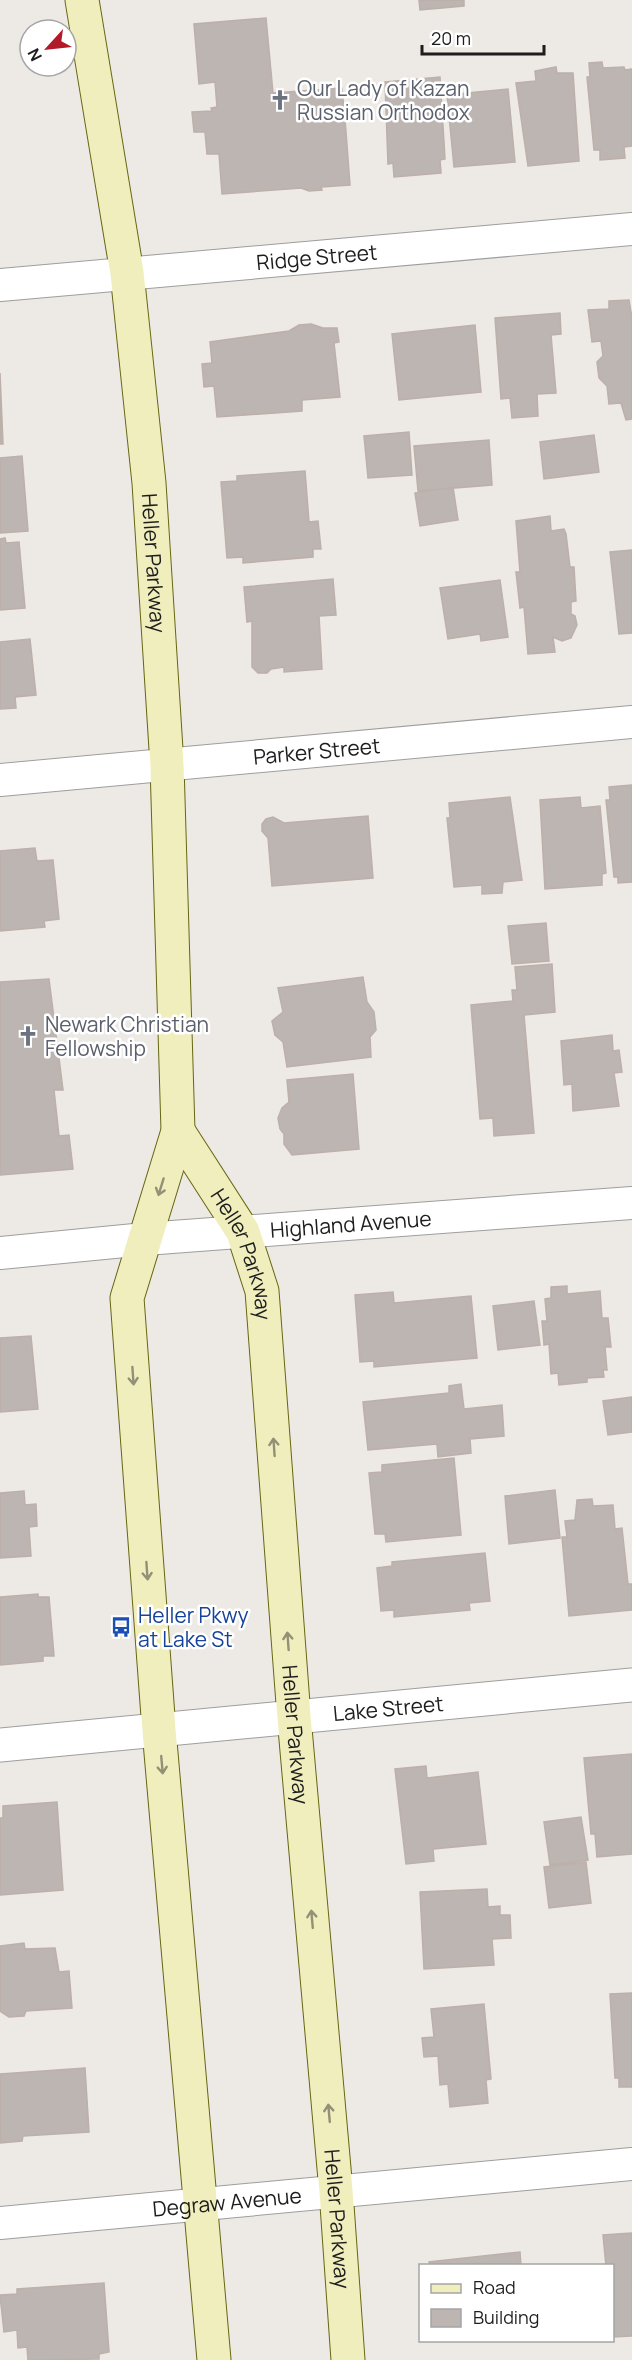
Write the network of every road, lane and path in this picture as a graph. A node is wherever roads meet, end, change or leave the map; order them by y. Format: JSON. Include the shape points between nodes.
{"nodes":[{"id":1,"x":82,"y":0,"type":"edge"},
{"id":2,"x":632,"y":229,"type":"edge"},
{"id":3,"x":127,"y":273,"type":"junction"},
{"id":4,"x":0,"y":285,"type":"edge"},
{"id":5,"x":632,"y":722,"type":"edge"},
{"id":6,"x":167,"y":765,"type":"junction"},
{"id":7,"x":0,"y":780,"type":"edge"},
{"id":8,"x":178,"y":1131,"type":"junction"},
{"id":9,"x":632,"y":1203,"type":"edge"},
{"id":10,"x":243,"y":1232,"type":"junction"},
{"id":11,"x":145,"y":1239,"type":"junction"},
{"id":12,"x":0,"y":1253,"type":"edge"},
{"id":13,"x":632,"y":1685,"type":"edge"},
{"id":14,"x":294,"y":1717,"type":"junction"},
{"id":15,"x":159,"y":1730,"type":"junction"},
{"id":16,"x":0,"y":1745,"type":"edge"},
{"id":17,"x":632,"y":2164,"type":"edge"},
{"id":18,"x":336,"y":2191,"type":"junction"},
{"id":19,"x":199,"y":2203,"type":"junction"},
{"id":20,"x":0,"y":2223,"type":"edge"},
{"id":21,"x":214,"y":2360,"type":"edge"},
{"id":22,"x":348,"y":2360,"type":"edge"}],
"edges":[{"from":1,"to":3,"type":"main road","name":"Heller Parkway"},
{"from":2,"to":3,"type":"street","name":"Ridge Street"},
{"from":3,"to":4,"type":"street","name":"Ridge Street"},
{"from":3,"to":6,"type":"main road","name":"Heller Parkway","via":[[149,483]]},
{"from":5,"to":6,"type":"street","name":"Parker Street"},
{"from":6,"to":7,"type":"street","name":"Parker Street"},
{"from":6,"to":8,"type":"main road","name":"Heller Parkway"},
{"from":8,"to":10,"type":"main road","name":"Heller Parkway"},
{"from":8,"to":11,"type":"main road","name":"Heller Parkway","one_way":true},
{"from":9,"to":10,"type":"street","name":"Highland Avenue"},
{"from":10,"to":11,"type":"street","name":"Highland Avenue"},
{"from":14,"to":10,"type":"main road","name":"Heller Parkway","one_way":true,"via":[[262,1291]]},
{"from":11,"to":12,"type":"street","name":"Highland Avenue"},
{"from":11,"to":15,"type":"main road","name":"Heller Parkway","one_way":true,"via":[[127,1298]]},
{"from":13,"to":14,"type":"street","name":"Lake Street"},
{"from":14,"to":15,"type":"street","name":"Lake Street"},
{"from":18,"to":14,"type":"main road","name":"Heller Parkway","one_way":true},
{"from":15,"to":16,"type":"street","name":"Lake Street"},
{"from":15,"to":19,"type":"main road","name":"Heller Parkway","one_way":true},
{"from":17,"to":18,"type":"street","name":"Degraw Avenue"},
{"from":18,"to":19,"type":"street","name":"Degraw Avenue"},
{"from":18,"to":22,"type":"main road","name":"Heller Parkway"},
{"from":19,"to":20,"type":"street","name":"Degraw Avenue"},
{"from":19,"to":21,"type":"main road","name":"Heller Parkway"}]}
